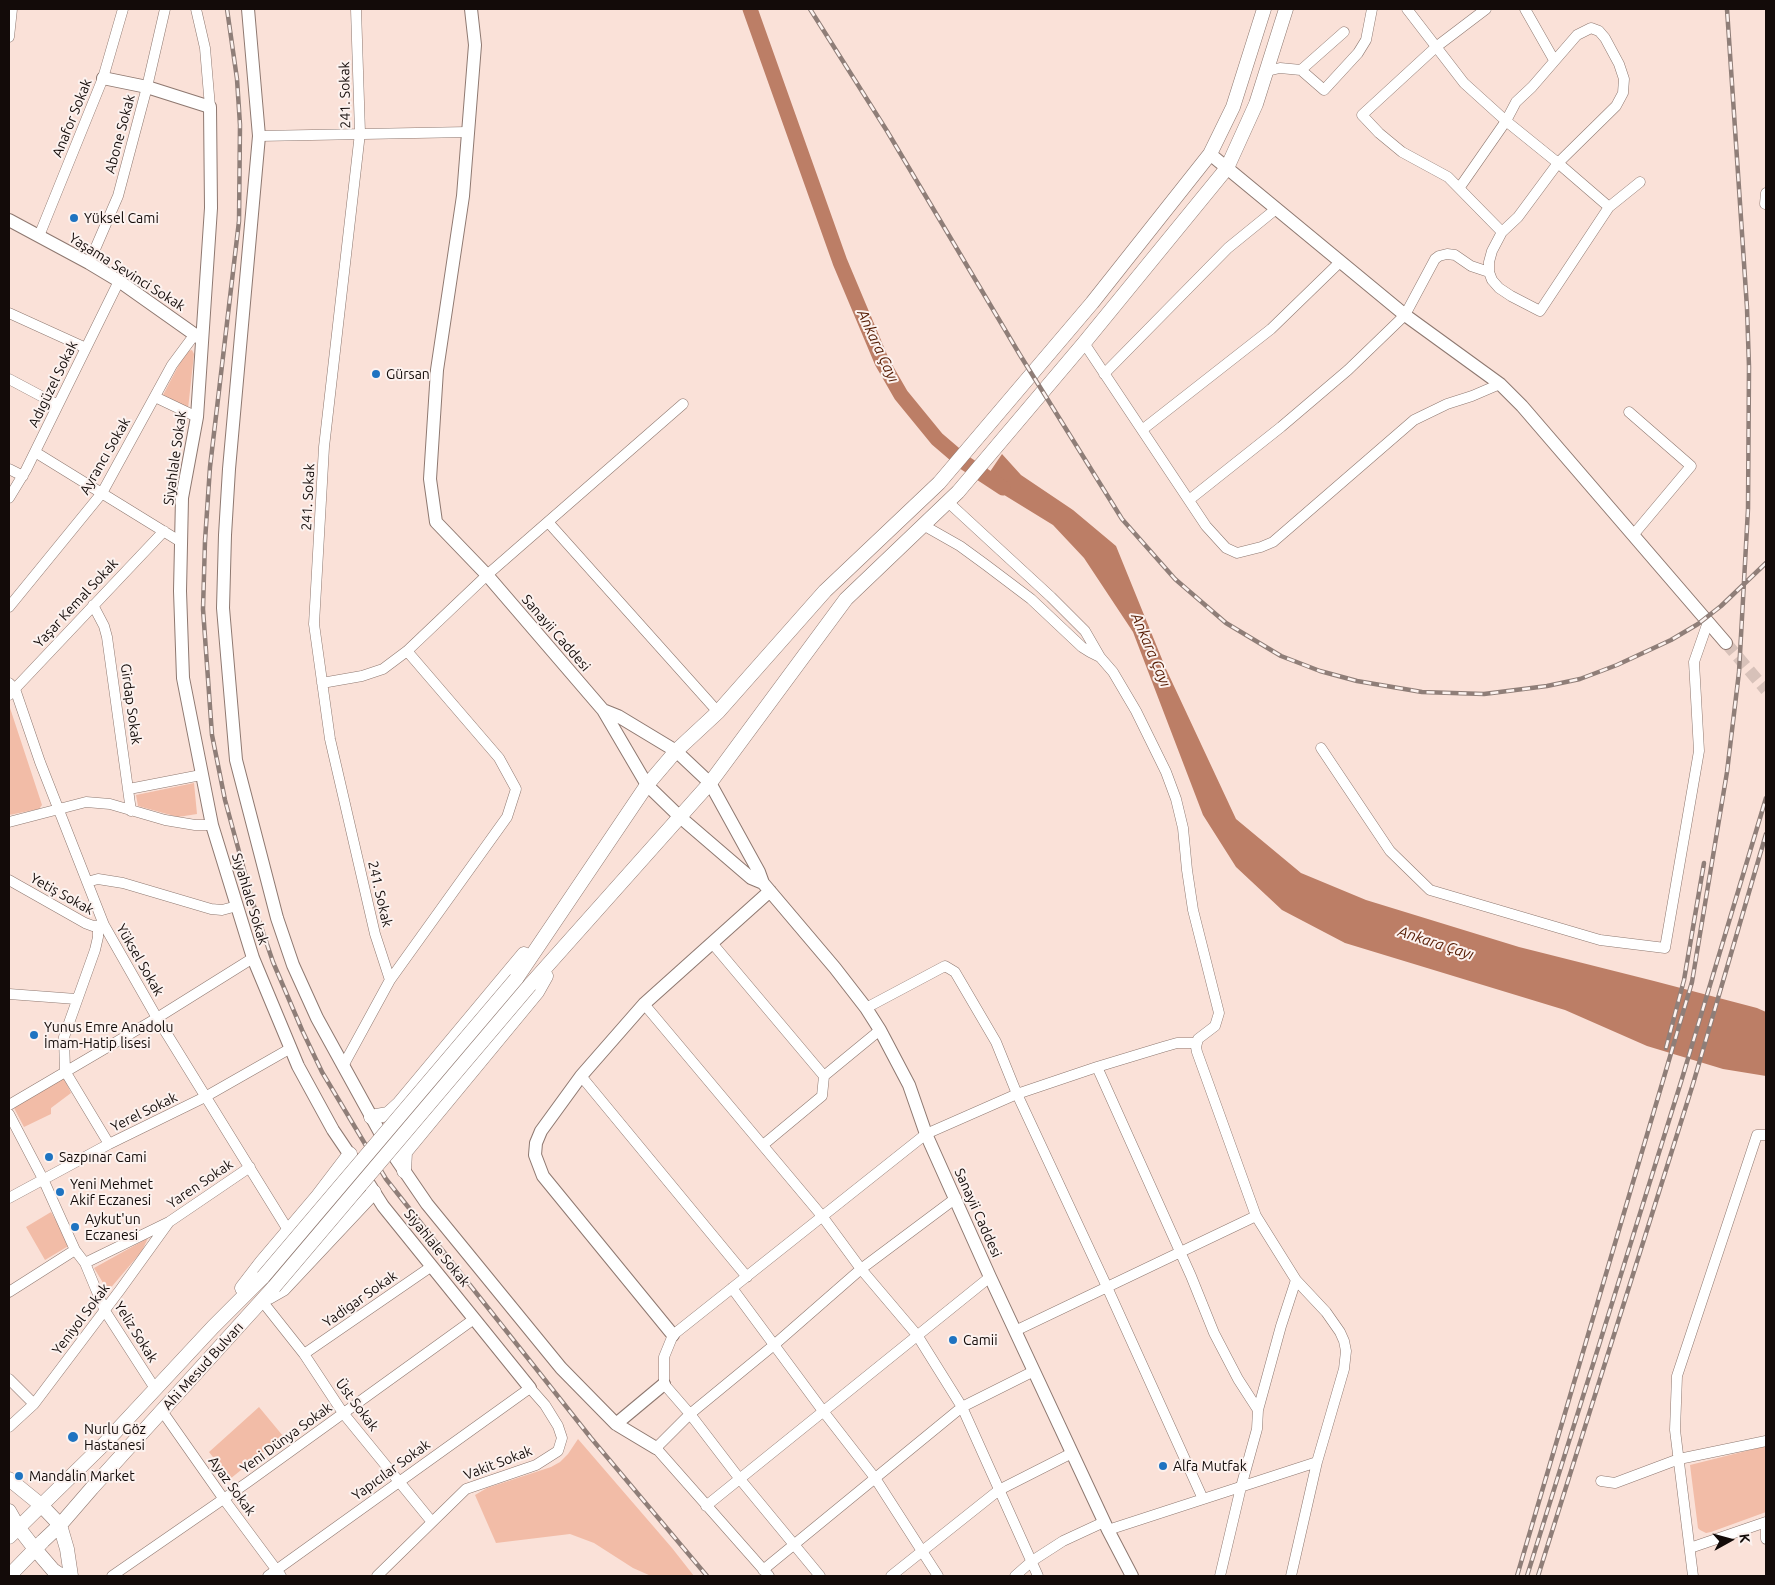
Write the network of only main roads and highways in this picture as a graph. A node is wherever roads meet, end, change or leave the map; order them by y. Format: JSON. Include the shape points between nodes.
{"nodes":[{"id":1,"x":1264,"y":9,"type":"edge"},
{"id":2,"x":1286,"y":9,"type":"edge"},
{"id":3,"x":547,"y":934,"type":"junction"},
{"id":4,"x":565,"y":945,"type":"junction"},
{"id":5,"x":400,"y":1104,"type":"junction"},
{"id":6,"x":371,"y":1117,"type":"road end"},
{"id":7,"x":433,"y":1118,"type":"junction"},
{"id":8,"x":350,"y":1154,"type":"road end"},
{"id":9,"x":404,"y":1171,"type":"road end"},
{"id":10,"x":374,"y":1192,"type":"road end"},
{"id":11,"x":318,"y":1196,"type":"junction"},
{"id":12,"x":348,"y":1221,"type":"junction"},
{"id":13,"x":262,"y":1301,"type":"junction"},
{"id":14,"x":213,"y":1327,"type":"junction"},
{"id":15,"x":9,"y":1479,"type":"edge"},
{"id":16,"x":41,"y":1505,"type":"junction"},
{"id":17,"x":9,"y":1511,"type":"edge"},
{"id":18,"x":60,"y":1525,"type":"junction"},
{"id":19,"x":13,"y":1532,"type":"edge"},
{"id":20,"x":35,"y":1549,"type":"junction"},
{"id":21,"x":9,"y":1576,"type":"edge"},
{"id":22,"x":62,"y":1576,"type":"edge"},
{"id":23,"x":71,"y":1576,"type":"edge"}],
"edges":[{"from":1,"to":3,"type":"main road","name":"Ahi Mesud Bulvarı","via":[[1232,107],[1210,154],[1092,303],[939,483],[825,591],[718,712],[676,751],[647,784]]},
{"from":2,"to":4,"type":"main road","via":[[1256,104],[1227,168],[953,497],[846,599],[710,782]]},
{"from":3,"to":5,"type":"main road","via":[[521,956]]},
{"from":3,"to":14,"type":"main road","name":"Ahi Mesud Bulvarı","bridge":true,"via":[[516,979],[263,1277]]},
{"from":4,"to":7,"type":"main road","via":[[537,992]]},
{"from":4,"to":13,"type":"main road","name":"Ahi Mesud Bulvarı","bridge":true},
{"from":5,"to":6,"type":"main road","via":[[388,1114]]},
{"from":5,"to":7,"type":"main road","via":[[391,1118],[402,1129],[412,1129]]},
{"from":7,"to":9,"type":"main road","via":[[405,1152]]},
{"from":8,"to":11,"type":"main road"},
{"from":10,"to":12,"type":"main road"},
{"from":11,"to":12,"type":"main road","via":[[333,1189],[345,1194],[353,1204]]},
{"from":11,"to":14,"type":"main road"},
{"from":12,"to":13,"type":"main road","via":[[283,1289]]},
{"from":13,"to":18,"type":"main road","name":"Ahi Mesud Bulvarı"},
{"from":14,"to":16,"type":"main road","name":"Ahi Mesud Bulvarı","via":[[106,1443]]},
{"from":15,"to":16,"type":"main road"},
{"from":16,"to":18,"type":"main road"},
{"from":16,"to":19,"type":"main road","name":"Ahi Mesud Bulvarı"},
{"from":17,"to":19,"type":"main road"},
{"from":18,"to":20,"type":"main road","name":"Ahi Mesud Bulvarı"},
{"from":18,"to":23,"type":"main road"},
{"from":19,"to":20,"type":"main road"},
{"from":20,"to":21,"type":"main road","name":"Ahi Mesud Bulvarı"},
{"from":20,"to":22,"type":"main road"}]}
